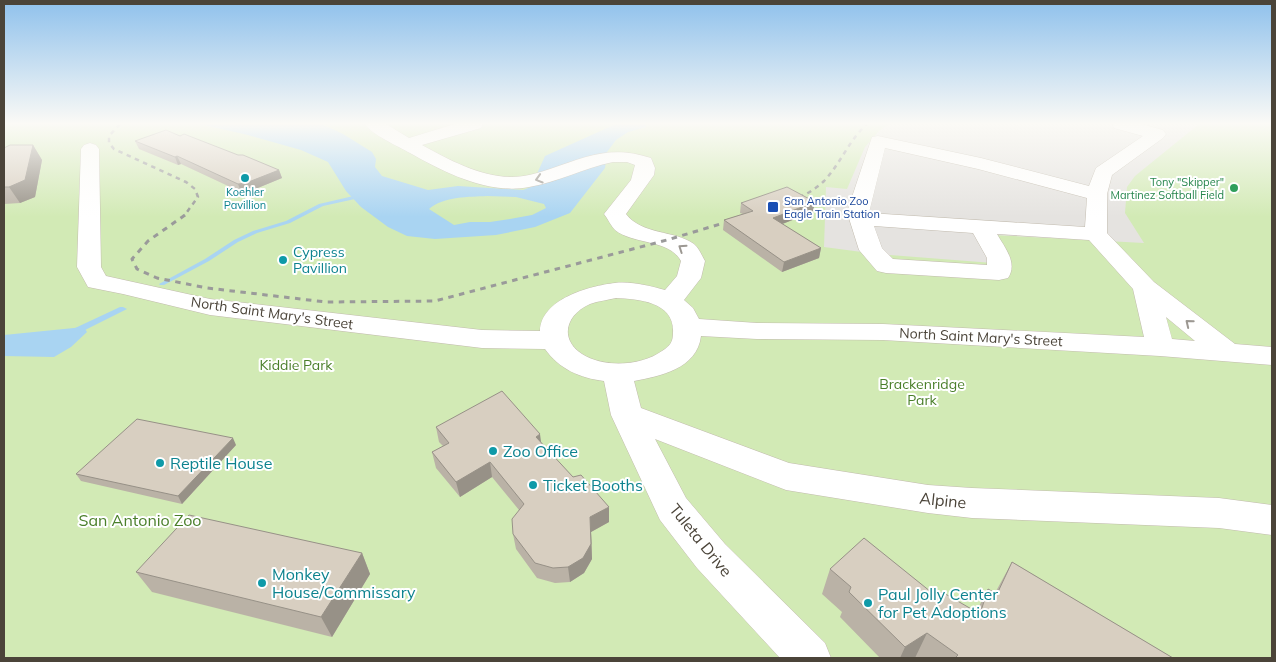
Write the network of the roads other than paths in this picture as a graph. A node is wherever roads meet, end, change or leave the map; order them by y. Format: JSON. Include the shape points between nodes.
{"nodes":[{"id":1,"x":90,"y":155,"type":"edge"},
{"id":2,"x":429,"y":155,"type":"edge"},
{"id":3,"x":877,"y":155,"type":"edge"},
{"id":4,"x":951,"y":155,"type":"edge"},
{"id":5,"x":1126,"y":155,"type":"edge"},
{"id":6,"x":1096,"y":194,"type":"junction"},
{"id":7,"x":860,"y":219,"type":"junction"},
{"id":8,"x":982,"y":227,"type":"junction"},
{"id":9,"x":1096,"y":234,"type":"junction"},
{"id":10,"x":1145,"y":287,"type":"junction"},
{"id":11,"x":669,"y":302,"type":"junction"},
{"id":12,"x":689,"y":327,"type":"junction"},
{"id":13,"x":554,"y":340,"type":"junction"},
{"id":14,"x":1160,"y":347,"type":"junction"},
{"id":15,"x":1228,"y":353,"type":"junction"},
{"id":16,"x":1272,"y":356,"type":"edge"},
{"id":17,"x":617,"y":373,"type":"junction"},
{"id":18,"x":627,"y":415,"type":"junction"},
{"id":19,"x":1272,"y":520,"type":"edge"},
{"id":20,"x":809,"y":658,"type":"edge"}],
"edges":[{"from":1,"to":13,"type":"street","name":"North Saint Mary's Street","via":[[89,267],[97,282],[210,307],[482,339]]},
{"from":11,"to":2,"type":"street","one_way":true,"via":[[688,278],[693,263],[691,254],[675,243],[632,229],[615,214],[645,175],[644,162],[615,156],[531,182],[498,182],[477,177]]},
{"from":3,"to":7,"type":"street","via":[[858,212]]},
{"from":4,"to":6,"type":"street"},
{"from":5,"to":6,"type":"street","via":[[1103,172]]},
{"from":6,"to":9,"type":"street"},
{"from":7,"to":8,"type":"street"},
{"from":7,"to":8,"type":"street","via":[[871,250],[886,266],[999,273],[999,258]]},
{"from":8,"to":9,"type":"street"},
{"from":9,"to":10,"type":"street"},
{"from":10,"to":14,"type":"street"},
{"from":15,"to":10,"type":"street","one_way":true},
{"from":11,"to":12,"type":"street","via":[[684,315]]},
{"from":11,"to":13,"type":"street","via":[[633,290],[600,292],[584,297],[571,303],[554,322]]},
{"from":12,"to":14,"type":"street","name":"North Saint Mary's Street","via":[[883,332]]},
{"from":12,"to":17,"type":"street","via":[[687,340],[678,353],[662,364],[641,371]]},
{"from":13,"to":17,"type":"street","via":[[571,361],[584,367]]},
{"from":14,"to":15,"type":"street","name":"North Saint Mary's Street"},
{"from":15,"to":16,"type":"street","name":"North Saint Mary's Street"},
{"from":17,"to":18,"type":"street","name":"Tuleta Drive"},
{"from":18,"to":19,"type":"street","name":"Alpine","via":[[786,476],[937,500],[1219,513]]},
{"from":18,"to":20,"type":"street","name":"Tuleta Drive","via":[[673,509],[711,556]]}]}
